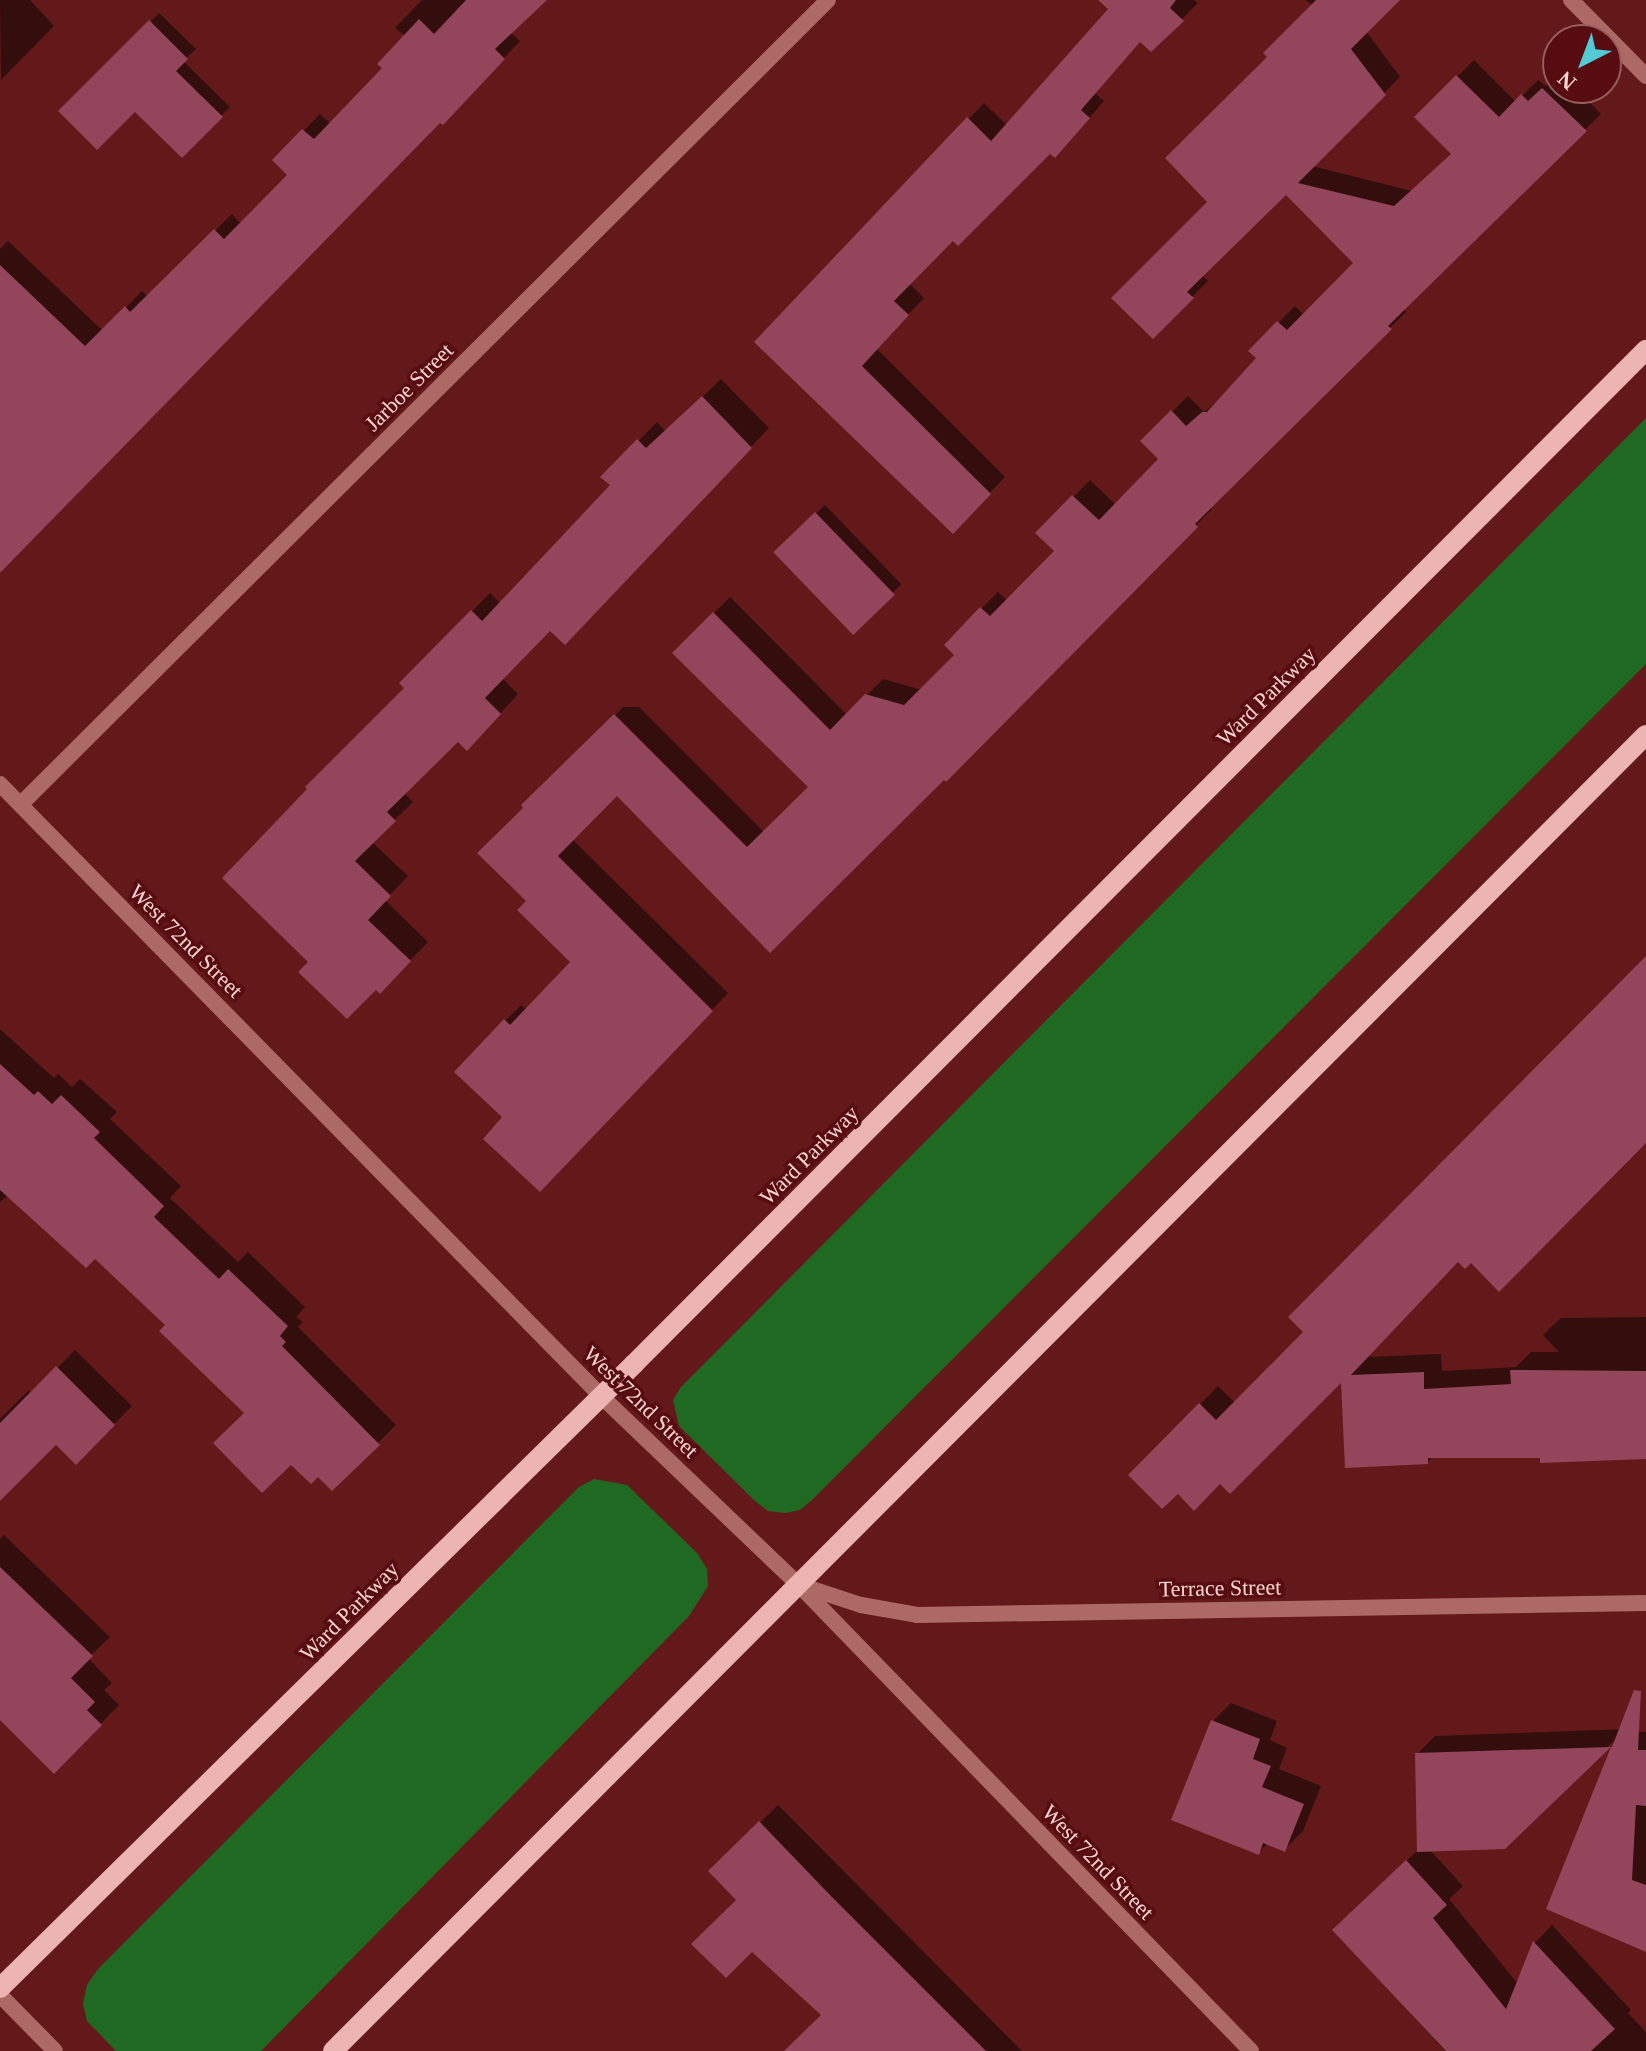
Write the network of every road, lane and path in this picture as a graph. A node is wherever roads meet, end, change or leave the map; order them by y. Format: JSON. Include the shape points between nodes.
{"nodes":[{"id":1,"x":828,"y":0,"type":"edge"},
{"id":2,"x":1571,"y":0,"type":"edge"},
{"id":3,"x":1646,"y":76,"type":"edge"},
{"id":4,"x":1646,"y":350,"type":"edge"},
{"id":5,"x":1646,"y":735,"type":"edge"},
{"id":6,"x":0,"y":784,"type":"edge"},
{"id":7,"x":21,"y":804,"type":"junction"},
{"id":8,"x":601,"y":1396,"type":"junction"},
{"id":9,"x":799,"y":1585,"type":"junction"},
{"id":10,"x":1646,"y":1603,"type":"edge"},
{"id":11,"x":0,"y":1988,"type":"edge"},
{"id":12,"x":0,"y":1995,"type":"edge"},
{"id":13,"x":55,"y":2051,"type":"edge"},
{"id":14,"x":333,"y":2051,"type":"edge"},
{"id":15,"x":1251,"y":2051,"type":"edge"}],
"edges":[{"from":1,"to":7,"type":"street","name":"Jarboe Street"},
{"from":2,"to":3,"type":"street"},
{"from":4,"to":8,"type":"main road","name":"Ward Parkway"},
{"from":5,"to":9,"type":"main road"},
{"from":6,"to":7,"type":"street","name":"West 72nd Street"},
{"from":7,"to":8,"type":"street","name":"West 72nd Street"},
{"from":8,"to":9,"type":"street","name":"West 72nd Street"},
{"from":8,"to":11,"type":"main road","name":"Ward Parkway"},
{"from":9,"to":10,"type":"street","name":"Terrace Street","via":[[861,1605],[917,1615]]},
{"from":9,"to":14,"type":"main road"},
{"from":9,"to":15,"type":"street","name":"West 72nd Street"},
{"from":12,"to":13,"type":"street"}]}
